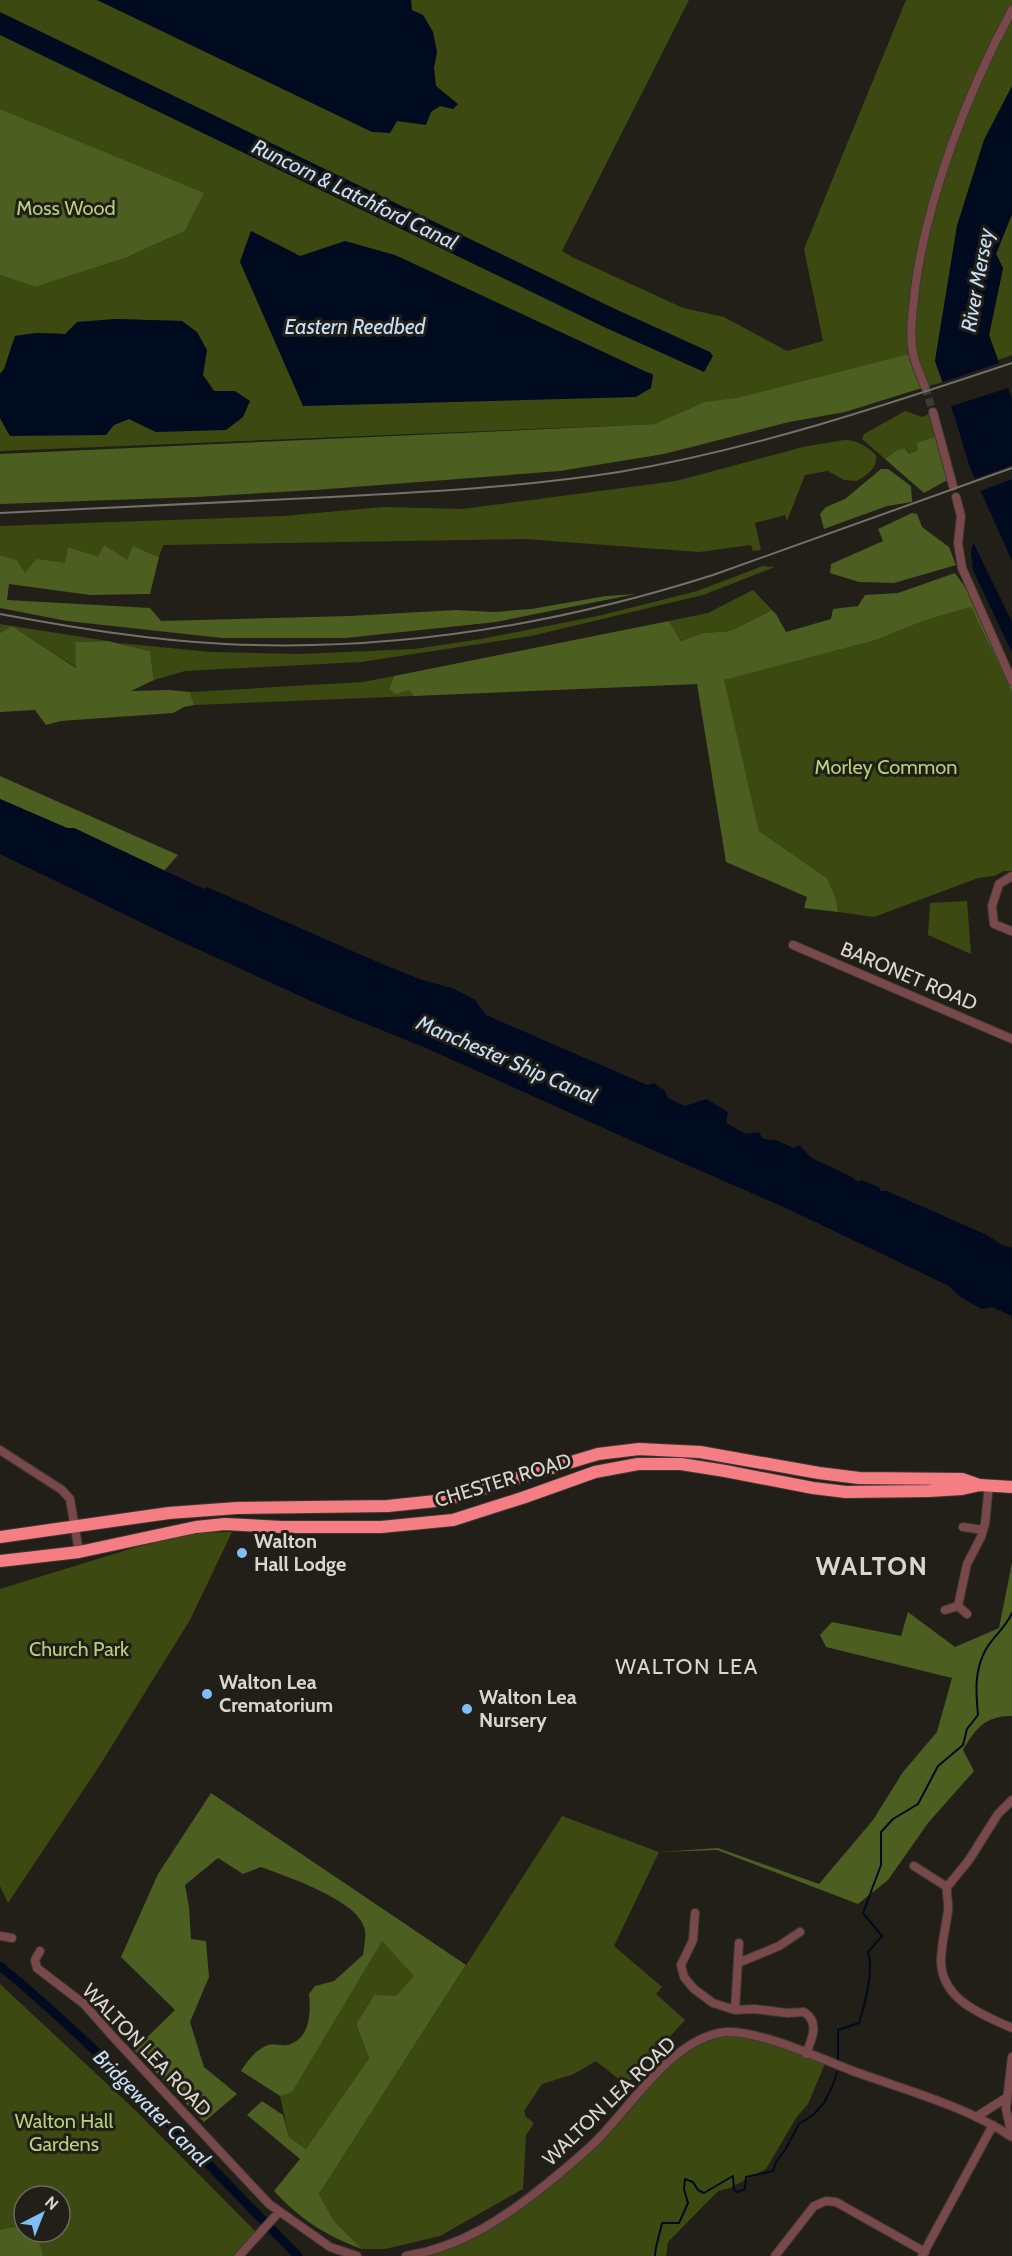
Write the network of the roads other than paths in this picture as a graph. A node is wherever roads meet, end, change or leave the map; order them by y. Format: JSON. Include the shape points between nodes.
{"nodes":[{"id":1,"x":1012,"y":10,"type":"edge"},
{"id":2,"x":925,"y":387,"type":"tunnel mouth"},
{"id":3,"x":933,"y":412,"type":"tunnel mouth"},
{"id":4,"x":953,"y":486,"type":"dead end"},
{"id":5,"x":956,"y":497,"type":"dead end"},
{"id":6,"x":1012,"y":681,"type":"edge"},
{"id":7,"x":1012,"y":876,"type":"edge"},
{"id":8,"x":1011,"y":931,"type":"edge"},
{"id":9,"x":793,"y":945,"type":"dead end"},
{"id":10,"x":1012,"y":1039,"type":"edge"},
{"id":11,"x":0,"y":1450,"type":"edge"},
{"id":12,"x":984,"y":1485,"type":"junction"},
{"id":13,"x":1012,"y":1487,"type":"edge"},
{"id":14,"x":76,"y":1526,"type":"junction"},
{"id":15,"x":963,"y":1527,"type":"dead end"},
{"id":16,"x":983,"y":1530,"type":"junction"},
{"id":17,"x":0,"y":1537,"type":"edge"},
{"id":18,"x":79,"y":1552,"type":"junction"},
{"id":19,"x":0,"y":1561,"type":"edge"},
{"id":20,"x":958,"y":1606,"type":"junction"},
{"id":21,"x":945,"y":1610,"type":"dead end"},
{"id":22,"x":967,"y":1614,"type":"dead end"},
{"id":23,"x":1012,"y":1800,"type":"edge"},
{"id":24,"x":914,"y":1866,"type":"dead end"},
{"id":25,"x":947,"y":1887,"type":"junction"},
{"id":26,"x":695,"y":1913,"type":"dead end"},
{"id":27,"x":800,"y":1932,"type":"dead end"},
{"id":28,"x":0,"y":1936,"type":"edge"},
{"id":29,"x":12,"y":1938,"type":"dead end"},
{"id":30,"x":739,"y":1943,"type":"dead end"},
{"id":31,"x":40,"y":1951,"type":"dead end"},
{"id":32,"x":738,"y":1963,"type":"junction"},
{"id":33,"x":735,"y":2010,"type":"junction"},
{"id":34,"x":1012,"y":2028,"type":"edge"},
{"id":35,"x":807,"y":2054,"type":"junction"},
{"id":36,"x":1012,"y":2057,"type":"edge"},
{"id":37,"x":1006,"y":2098,"type":"junction"},
{"id":38,"x":976,"y":2117,"type":"junction"},
{"id":39,"x":993,"y":2125,"type":"junction"},
{"id":40,"x":1012,"y":2136,"type":"edge"},
{"id":41,"x":279,"y":2212,"type":"junction"},
{"id":42,"x":924,"y":2254,"type":"edge"},
{"id":43,"x":239,"y":2256,"type":"edge"},
{"id":44,"x":357,"y":2256,"type":"edge"},
{"id":45,"x":406,"y":2256,"type":"edge"},
{"id":46,"x":775,"y":2256,"type":"edge"}],
"edges":[{"from":1,"to":2,"type":"street","via":[[964,112],[919,258],[912,320],[913,353]]},
{"from":3,"to":4,"type":"street"},
{"from":5,"to":6,"type":"street","via":[[961,516],[958,543],[962,568]]},
{"from":7,"to":8,"type":"street","via":[[999,884],[992,906],[994,924]]},
{"from":9,"to":10,"type":"street","name":"BARONET ROAD"},
{"from":11,"to":14,"type":"street","via":[[62,1490],[70,1499]]},
{"from":12,"to":13,"type":"highway","name":"CHESTER ROAD"},
{"from":12,"to":14,"type":"highway","name":"CHESTER ROAD","via":[[962,1479],[849,1477],[700,1452],[639,1449],[598,1454],[445,1500],[388,1506],[169,1513]]},
{"from":12,"to":16,"type":"street"},
{"from":12,"to":18,"type":"highway","name":"CHESTER ROAD","via":[[929,1491],[846,1492],[681,1464],[638,1464],[595,1472],[453,1520],[381,1527],[225,1524]]},
{"from":14,"to":17,"type":"highway","name":"CHESTER ROAD"},
{"from":14,"to":18,"type":"street"},
{"from":15,"to":16,"type":"street"},
{"from":16,"to":20,"type":"street","via":[[967,1564]]},
{"from":18,"to":19,"type":"highway","name":"CHESTER ROAD"},
{"from":20,"to":21,"type":"street"},
{"from":20,"to":22,"type":"street"},
{"from":23,"to":25,"type":"street"},
{"from":24,"to":25,"type":"street"},
{"from":25,"to":34,"type":"street","via":[[948,1910],[941,1955],[944,1978],[970,2008]]},
{"from":26,"to":33,"type":"street","via":[[693,1940],[681,1965],[684,1977],[712,2002]]},
{"from":27,"to":32,"type":"street","via":[[779,1946]]},
{"from":28,"to":29,"type":"street"},
{"from":30,"to":32,"type":"street"},
{"from":31,"to":41,"type":"street","name":"WALTON LEA ROAD","via":[[35,1960],[37,1968],[84,2004]]},
{"from":32,"to":33,"type":"street"},
{"from":33,"to":35,"type":"street","via":[[755,2008],[809,2015],[814,2029]]},
{"from":35,"to":38,"type":"street","name":"WALTON LEA ROAD"},
{"from":35,"to":45,"type":"street","name":"WALTON LEA ROAD","via":[[739,2032],[725,2032],[689,2046],[575,2161],[511,2212],[477,2234]]},
{"from":36,"to":37,"type":"street"},
{"from":37,"to":38,"type":"street"},
{"from":37,"to":40,"type":"street"},
{"from":38,"to":39,"type":"street","name":"WALTON LEA ROAD"},
{"from":39,"to":40,"type":"street","name":"WALTON LEA ROAD"},
{"from":39,"to":42,"type":"street"},
{"from":41,"to":43,"type":"street"},
{"from":41,"to":44,"type":"street","name":"WALTON LEA ROAD","via":[[330,2247]]},
{"from":42,"to":46,"type":"street","via":[[836,2202],[826,2201],[814,2206]]}]}
